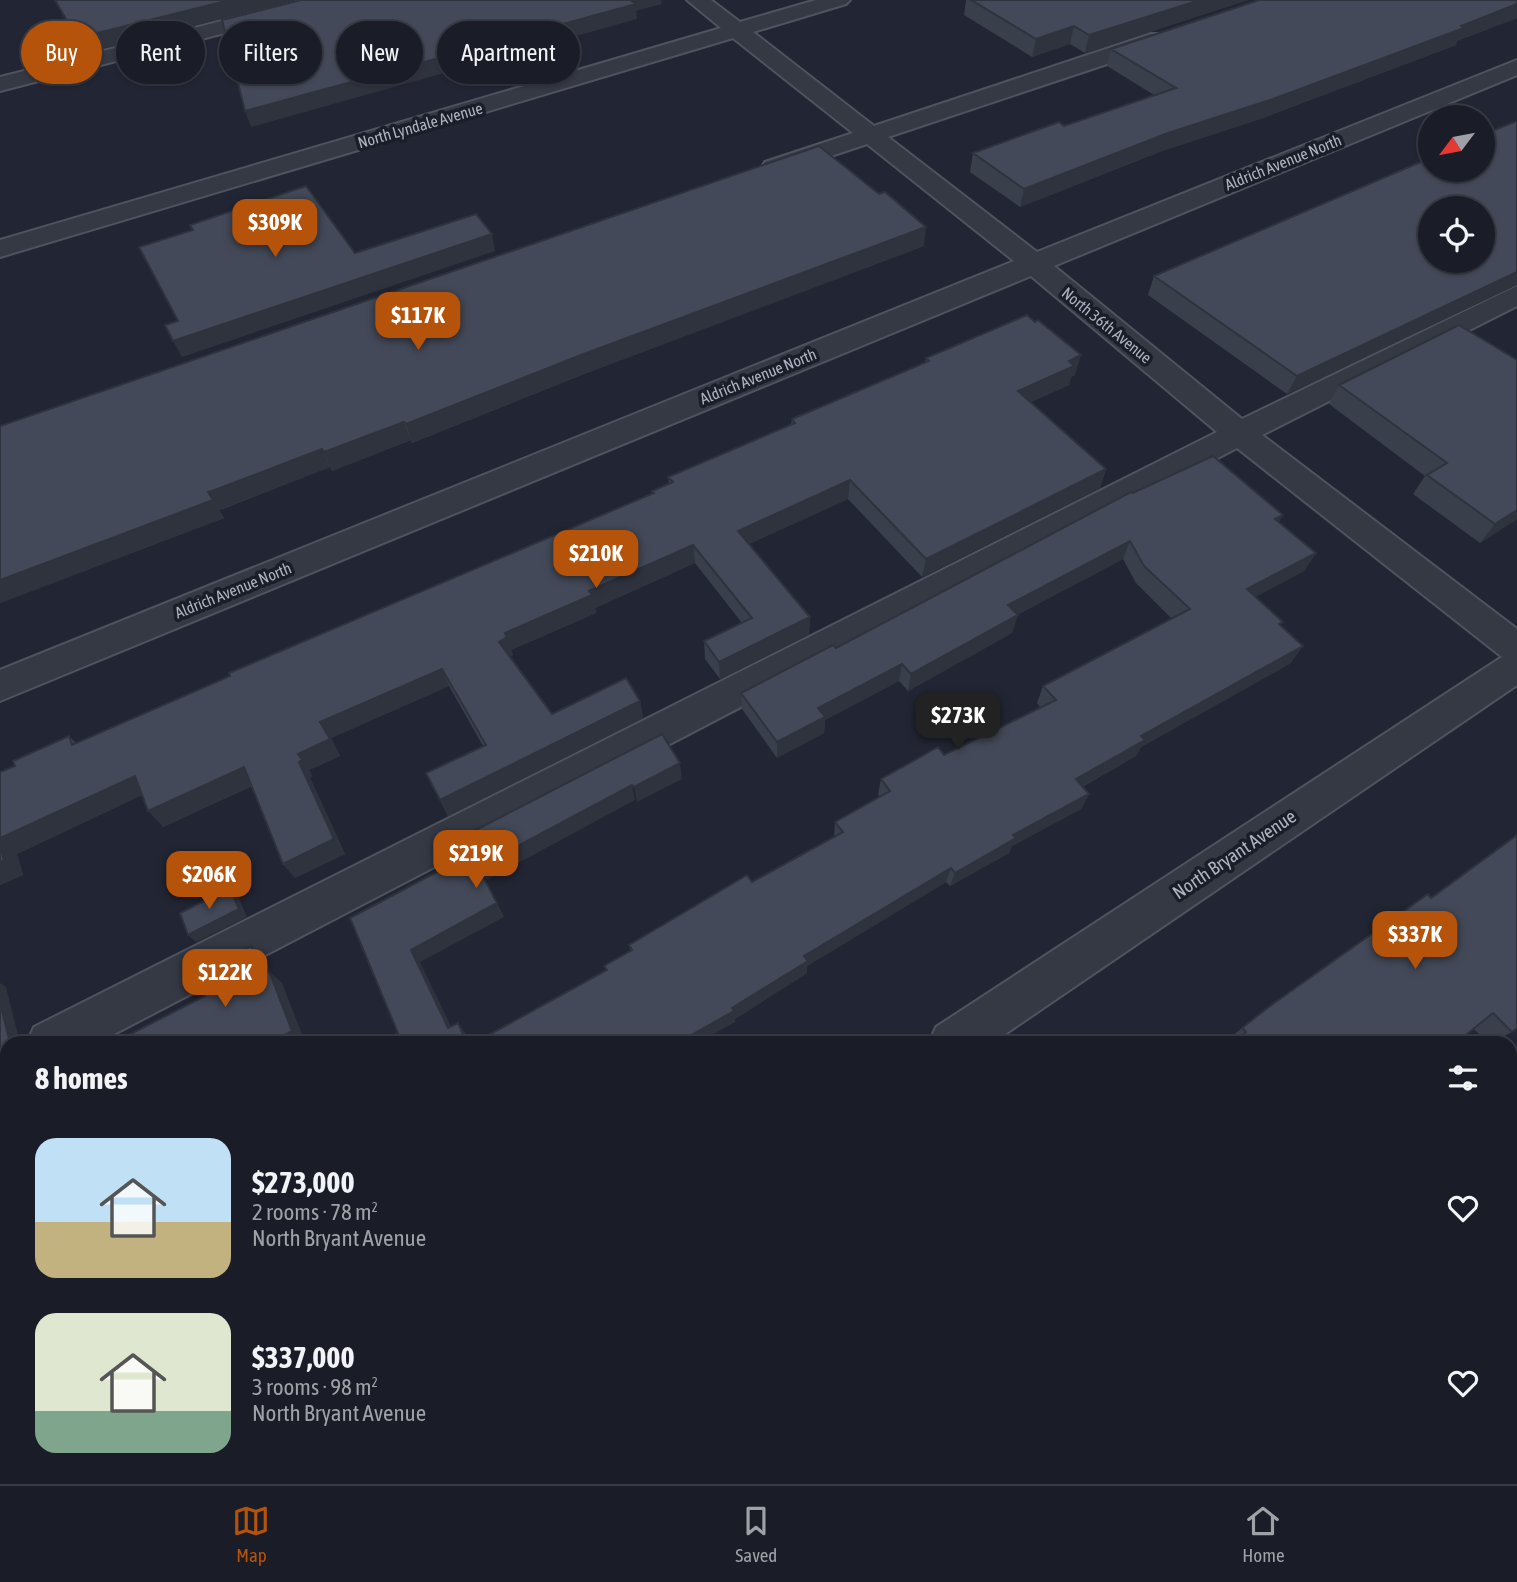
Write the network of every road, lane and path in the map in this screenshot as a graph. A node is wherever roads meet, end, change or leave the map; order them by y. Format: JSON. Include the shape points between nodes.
{"nodes":[{"id":1,"x":330,"y":0,"type":"edge"},
{"id":2,"x":698,"y":0,"type":"edge"},
{"id":3,"x":839,"y":0,"type":"edge"},
{"id":4,"x":1186,"y":30,"type":"edge"},
{"id":5,"x":737,"y":31,"type":"junction"},
{"id":6,"x":1517,"y":67,"type":"edge"},
{"id":7,"x":0,"y":84,"type":"edge"},
{"id":8,"x":872,"y":135,"type":"junction"},
{"id":9,"x":746,"y":177,"type":"edge"},
{"id":10,"x":0,"y":249,"type":"edge"},
{"id":11,"x":1033,"y":264,"type":"junction"},
{"id":12,"x":1517,"y":295,"type":"edge"},
{"id":13,"x":1240,"y":434,"type":"junction"},
{"id":14,"x":1517,"y":649,"type":"edge"},
{"id":15,"x":1517,"y":666,"type":"edge"},
{"id":16,"x":0,"y":686,"type":"edge"},
{"id":17,"x":64,"y":1036,"type":"edge"},
{"id":18,"x":962,"y":1036,"type":"edge"}],
"edges":[{"from":1,"to":7,"type":"street"},
{"from":2,"to":5,"type":"street","name":"North 36th Avenue"},
{"from":3,"to":5,"type":"street","name":"North Lyndale Avenue"},
{"from":4,"to":8,"type":"street"},
{"from":5,"to":8,"type":"street","name":"North 36th Avenue"},
{"from":5,"to":10,"type":"street","name":"North Lyndale Avenue"},
{"from":6,"to":11,"type":"street","name":"Aldrich Avenue North"},
{"from":8,"to":9,"type":"street"},
{"from":8,"to":11,"type":"street","name":"North 36th Avenue"},
{"from":11,"to":13,"type":"street","name":"North 36th Avenue"},
{"from":11,"to":16,"type":"street","name":"Aldrich Avenue North"},
{"from":12,"to":13,"type":"street"},
{"from":13,"to":14,"type":"street","name":"North 36th Avenue"},
{"from":13,"to":17,"type":"street"},
{"from":15,"to":18,"type":"street","name":"North Bryant Avenue"}]}
